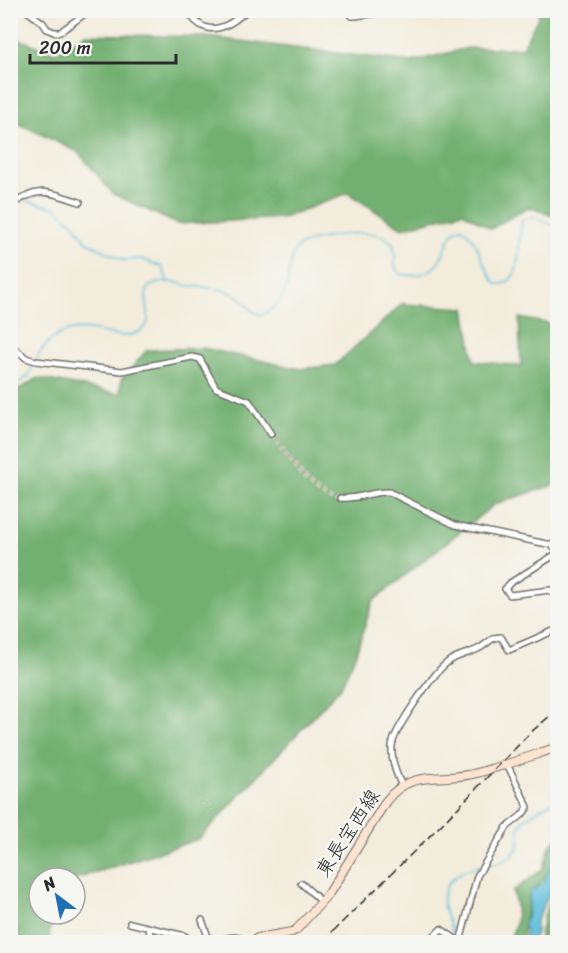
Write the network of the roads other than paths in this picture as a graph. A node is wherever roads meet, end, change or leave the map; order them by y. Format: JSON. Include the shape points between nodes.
{"nodes":[{"id":1,"x":26,"y":10,"type":"edge"},
{"id":2,"x":90,"y":10,"type":"edge"},
{"id":3,"x":187,"y":10,"type":"edge"},
{"id":4,"x":247,"y":10,"type":"edge"},
{"id":5,"x":347,"y":10,"type":"edge"},
{"id":6,"x":400,"y":10,"type":"edge"},
{"id":7,"x":80,"y":202,"type":"dead end"},
{"id":8,"x":10,"y":206,"type":"edge"},
{"id":9,"x":10,"y":344,"type":"edge"},
{"id":10,"x":271,"y":434,"type":"tunnel mouth"},
{"id":11,"x":340,"y":498,"type":"tunnel mouth"},
{"id":12,"x":558,"y":603,"type":"edge"},
{"id":13,"x":558,"y":629,"type":"edge"},
{"id":14,"x":558,"y":747,"type":"edge"},
{"id":15,"x":507,"y":764,"type":"junction"},
{"id":16,"x":402,"y":786,"type":"junction"},
{"id":17,"x":301,"y":883,"type":"dead end"},
{"id":18,"x":322,"y":902,"type":"junction"},
{"id":19,"x":202,"y":920,"type":"dead end"},
{"id":20,"x":130,"y":923,"type":"dead end"},
{"id":21,"x":149,"y":928,"type":"junction"},
{"id":22,"x":156,"y":942,"type":"edge"},
{"id":23,"x":194,"y":942,"type":"edge"},
{"id":24,"x":210,"y":942,"type":"edge"},
{"id":25,"x":215,"y":942,"type":"edge"},
{"id":26,"x":249,"y":942,"type":"edge"},
{"id":27,"x":428,"y":942,"type":"edge"}],
"edges":[{"from":1,"to":2,"type":"street","via":[[46,29],[60,32]]},
{"from":3,"to":4,"type":"street","via":[[196,24],[211,30],[225,26]]},
{"from":5,"to":6,"type":"street","via":[[356,16]]},
{"from":7,"to":8,"type":"street","via":[[46,192],[29,193]]},
{"from":9,"to":10,"type":"street","via":[[36,362],[122,371],[192,357],[201,359],[216,388],[249,401]]},
{"from":11,"to":12,"type":"street","via":[[389,492],[455,525],[552,545],[556,554],[505,589],[510,595],[550,590]]},
{"from":13,"to":16,"type":"street","via":[[509,650],[501,637],[493,638],[440,669],[412,705],[393,742],[394,766]]},
{"from":14,"to":15,"type":"main road","name":"東長宝西線"},
{"from":15,"to":16,"type":"main road","name":"東長宝西線","via":[[475,774],[424,777]]},
{"from":15,"to":27,"type":"street","via":[[528,807],[507,827],[477,876],[460,942],[441,929]]},
{"from":16,"to":18,"type":"main road","name":"東長宝西線","via":[[386,801]]},
{"from":17,"to":18,"type":"street"},
{"from":18,"to":26,"type":"main road","name":"東長宝西線","via":[[292,932]]},
{"from":19,"to":24,"type":"street"},
{"from":20,"to":21,"type":"street"},
{"from":21,"to":22,"type":"street"},
{"from":21,"to":23,"type":"street","via":[[185,936]]},
{"from":25,"to":26,"type":"street","via":[[231,937]]}]}
